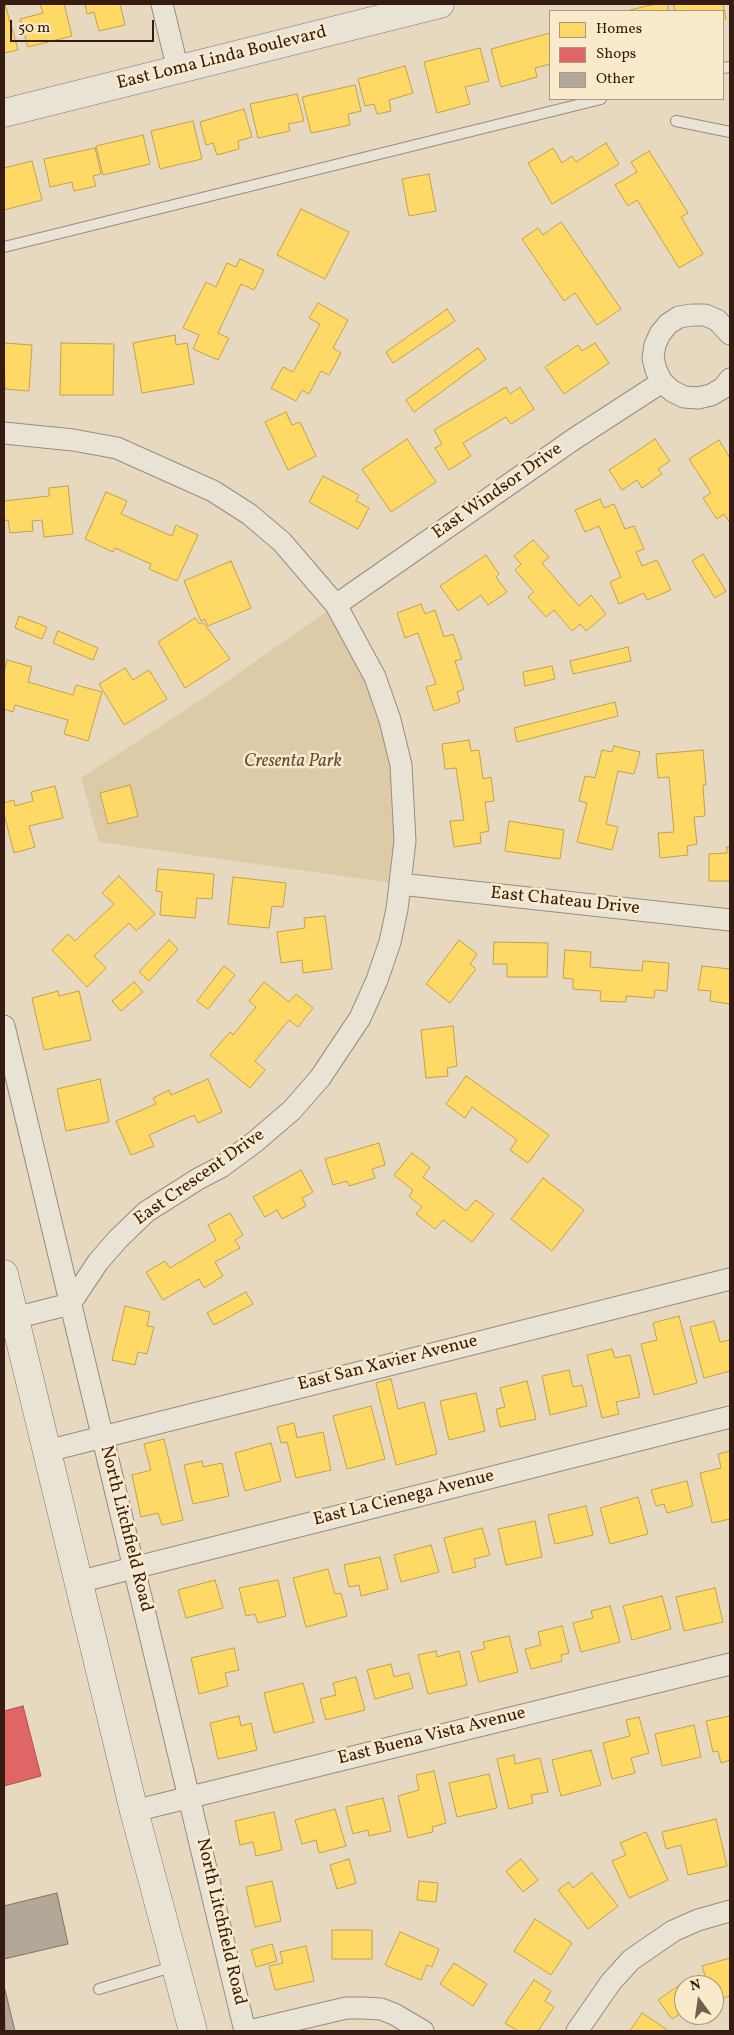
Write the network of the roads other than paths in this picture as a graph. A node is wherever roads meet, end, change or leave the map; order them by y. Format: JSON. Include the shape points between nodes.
{"nodes":[{"id":1,"x":162,"y":4,"type":"edge"},
{"id":2,"x":440,"y":4,"type":"edge"},
{"id":3,"x":406,"y":8,"type":"edge"},
{"id":4,"x":178,"y":70,"type":"junction"},
{"id":5,"x":597,"y":100,"type":"edge"},
{"id":6,"x":4,"y":113,"type":"edge"},
{"id":7,"x":676,"y":121,"type":"dead end"},
{"id":8,"x":730,"y":132,"type":"edge"},
{"id":9,"x":4,"y":247,"type":"edge"},
{"id":10,"x":730,"y":334,"type":"edge"},
{"id":11,"x":730,"y":379,"type":"edge"},
{"id":12,"x":662,"y":382,"type":"junction"},
{"id":13,"x":4,"y":433,"type":"edge"},
{"id":14,"x":336,"y":605,"type":"junction"},
{"id":15,"x":400,"y":884,"type":"junction"},
{"id":16,"x":730,"y":920,"type":"edge"},
{"id":17,"x":4,"y":1026,"type":"edge"},
{"id":18,"x":4,"y":1274,"type":"edge"},
{"id":19,"x":730,"y":1279,"type":"edge"},
{"id":20,"x":70,"y":1304,"type":"junction"},
{"id":21,"x":14,"y":1318,"type":"junction"},
{"id":22,"x":730,"y":1417,"type":"edge"},
{"id":23,"x":102,"y":1436,"type":"junction"},
{"id":24,"x":47,"y":1451,"type":"junction"},
{"id":25,"x":134,"y":1568,"type":"junction"},
{"id":26,"x":78,"y":1582,"type":"junction"},
{"id":27,"x":730,"y":1664,"type":"edge"},
{"id":28,"x":190,"y":1796,"type":"junction"},
{"id":29,"x":134,"y":1811,"type":"junction"},
{"id":30,"x":730,"y":1911,"type":"edge"},
{"id":31,"x":176,"y":1966,"type":"junction"},
{"id":32,"x":99,"y":1989,"type":"dead end"},
{"id":33,"x":192,"y":2031,"type":"edge"},
{"id":34,"x":245,"y":2031,"type":"edge"},
{"id":35,"x":249,"y":2031,"type":"edge"},
{"id":36,"x":423,"y":2031,"type":"edge"},
{"id":37,"x":577,"y":2031,"type":"edge"}],
"edges":[{"from":1,"to":4,"type":"street"},
{"from":2,"to":3,"type":"main road","name":"East Loma Linda Boulevard"},
{"from":3,"to":4,"type":"main road","name":"East Loma Linda Boulevard"},
{"from":4,"to":6,"type":"main road","name":"East Loma Linda Boulevard"},
{"from":5,"to":9,"type":"lane"},
{"from":7,"to":8,"type":"lane"},
{"from":10,"to":12,"type":"street","via":[[717,320],[705,315],[679,317],[668,324],[655,345],[653,358]]},
{"from":11,"to":12,"type":"street","via":[[711,395],[698,398],[684,397]]},
{"from":12,"to":14,"type":"street","name":"East Windsor Drive","via":[[574,439]]},
{"from":13,"to":14,"type":"street","name":"East Crescent Drive","via":[[117,448],[213,491],[249,514],[282,542]]},
{"from":14,"to":15,"type":"street","name":"East Crescent Drive","via":[[375,677],[395,738],[404,802],[405,841]]},
{"from":15,"to":16,"type":"street","name":"East Chateau Drive"},
{"from":15,"to":20,"type":"street","name":"East Crescent Drive","via":[[390,942],[377,980],[360,1018],[320,1078],[292,1110],[256,1141],[221,1167],[146,1212],[100,1260]]},
{"from":17,"to":20,"type":"street","name":"North Litchfield Road"},
{"from":18,"to":21,"type":"main road"},
{"from":19,"to":23,"type":"street","name":"East San Xavier Avenue"},
{"from":20,"to":21,"type":"street"},
{"from":20,"to":23,"type":"street","name":"North Litchfield Road"},
{"from":21,"to":24,"type":"main road"},
{"from":22,"to":25,"type":"street","name":"East La Cienega Avenue"},
{"from":23,"to":24,"type":"street","name":"East San Xavier Avenue"},
{"from":23,"to":25,"type":"street","name":"North Litchfield Road"},
{"from":24,"to":26,"type":"main road"},
{"from":25,"to":26,"type":"street","name":"East La Cienega Avenue"},
{"from":25,"to":28,"type":"street","name":"North Litchfield Road"},
{"from":26,"to":29,"type":"main road"},
{"from":27,"to":28,"type":"street","name":"East Buena Vista Avenue"},
{"from":28,"to":29,"type":"street","name":"East Buena Vista Avenue"},
{"from":28,"to":34,"type":"street","name":"North Litchfield Road"},
{"from":29,"to":31,"type":"main road"},
{"from":30,"to":37,"type":"street","via":[[673,1931],[638,1954],[611,1982]]},
{"from":31,"to":32,"type":"lane"},
{"from":31,"to":33,"type":"main road"},
{"from":35,"to":36,"type":"street","via":[[346,2008],[380,2009]]}]}
